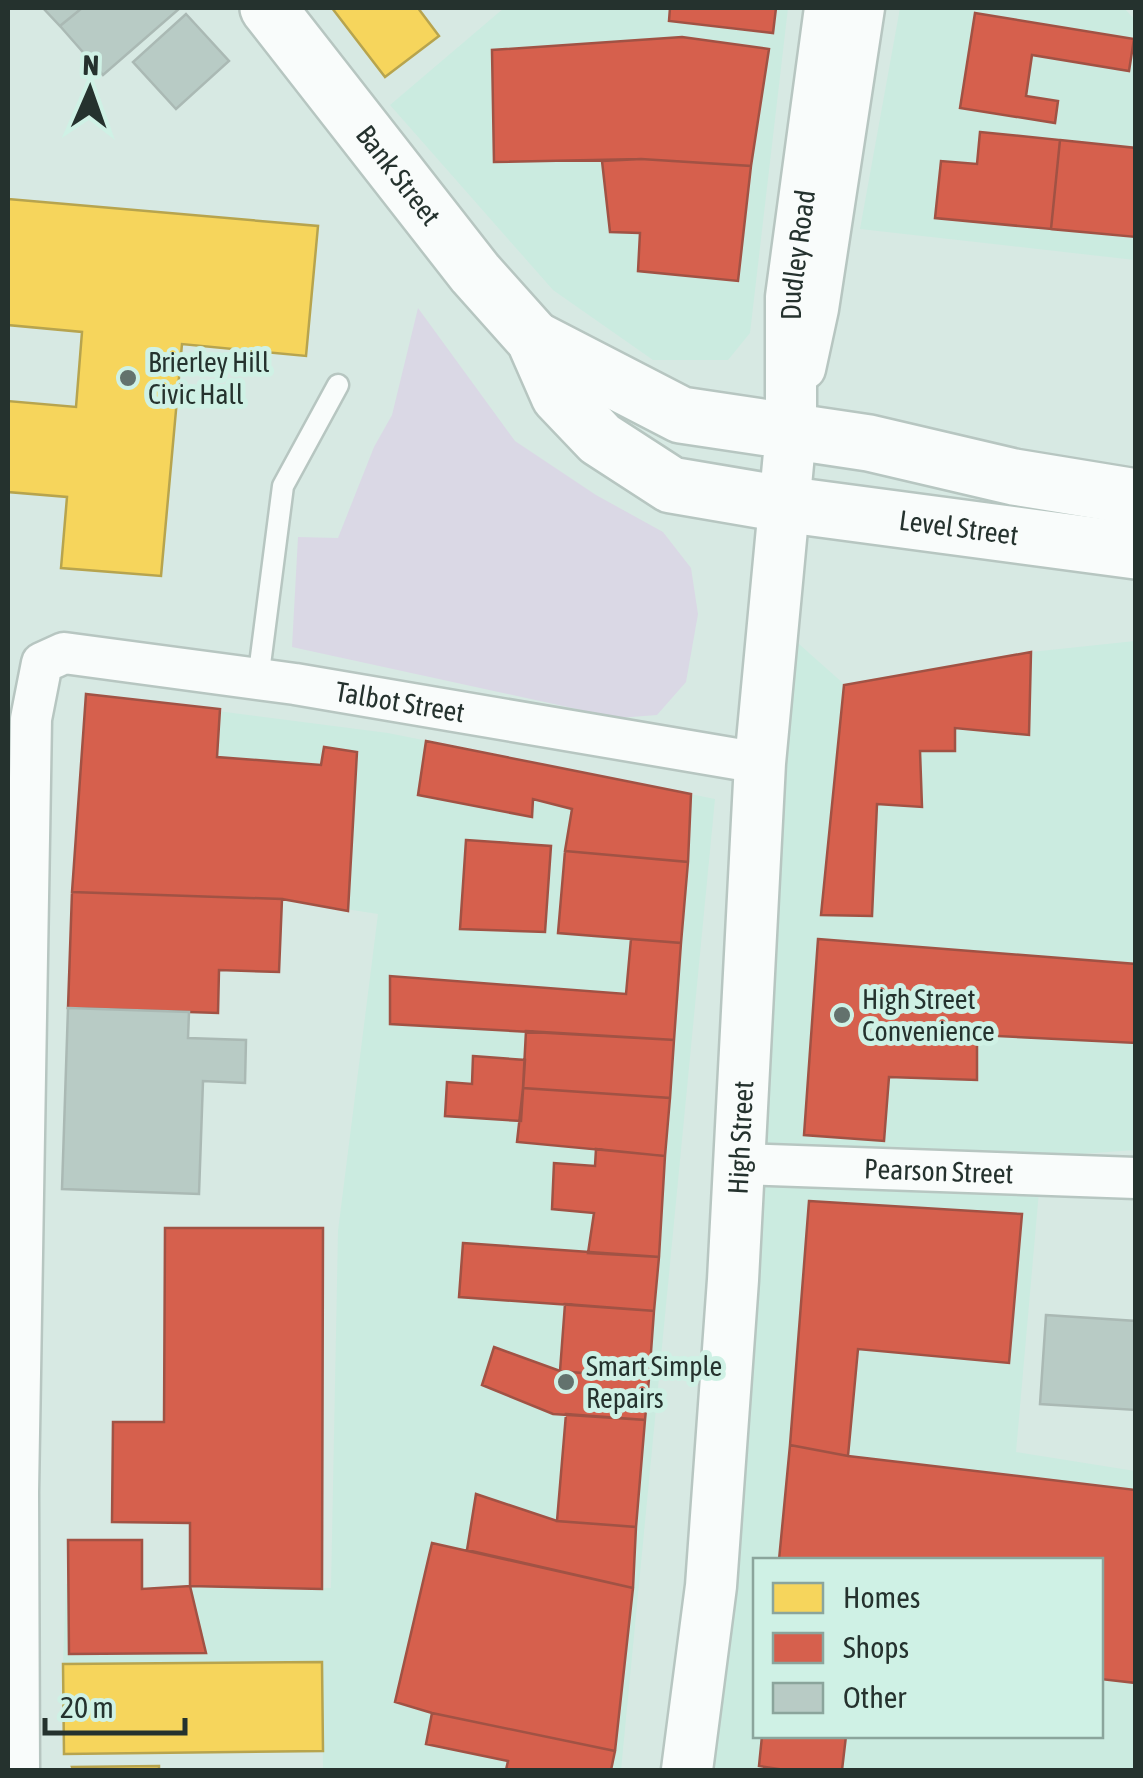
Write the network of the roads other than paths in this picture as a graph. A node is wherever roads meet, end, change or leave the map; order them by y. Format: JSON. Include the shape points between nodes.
{"nodes":[{"id":1,"x":268,"y":8,"type":"edge"},
{"id":2,"x":830,"y":8,"type":"edge"},
{"id":3,"x":864,"y":8,"type":"edge"},
{"id":4,"x":534,"y":340,"type":"junction"},
{"id":5,"x":338,"y":385,"type":"dead end"},
{"id":6,"x":792,"y":432,"type":"junction"},
{"id":7,"x":1136,"y":496,"type":"edge"},
{"id":8,"x":783,"y":504,"type":"junction"},
{"id":9,"x":1136,"y":551,"type":"edge"},
{"id":10,"x":258,"y":680,"type":"junction"},
{"id":11,"x":19,"y":720,"type":"edge"},
{"id":12,"x":760,"y":763,"type":"junction"},
{"id":13,"x":16,"y":1032,"type":"edge"},
{"id":14,"x":741,"y":1164,"type":"junction"},
{"id":15,"x":1136,"y":1178,"type":"edge"},
{"id":16,"x":13,"y":1492,"type":"edge"},
{"id":17,"x":13,"y":1717,"type":"edge"},
{"id":18,"x":19,"y":1770,"type":"edge"},
{"id":19,"x":687,"y":1770,"type":"edge"}],
"edges":[{"from":1,"to":4,"type":"main road","name":"Bank Street"},
{"from":2,"to":6,"type":"street","name":"Dudley Road","via":[[791,297]]},
{"from":3,"to":6,"type":"street"},
{"from":4,"to":6,"type":"main road","name":"Bank Street","via":[[681,415]]},
{"from":4,"to":8,"type":"main road","name":"Bank Street","via":[[559,396],[600,439],[671,485]]},
{"from":5,"to":10,"type":"lane","via":[[282,486]]},
{"from":6,"to":7,"type":"main road","name":"Level Street"},
{"from":6,"to":8,"type":"street","name":"Dudley Road"},
{"from":8,"to":9,"type":"main road","name":"Level Street"},
{"from":8,"to":12,"type":"street","name":"High Street"},
{"from":10,"to":11,"type":"street","name":"Talbot Street","via":[[64,654],[42,663]]},
{"from":10,"to":12,"type":"street","name":"Talbot Street"},
{"from":11,"to":13,"type":"street"},
{"from":12,"to":14,"type":"street","name":"High Street"},
{"from":13,"to":16,"type":"street"},
{"from":14,"to":15,"type":"street","name":"Pearson Street"},
{"from":14,"to":19,"type":"street","name":"High Street","via":[[711,1586]]},
{"from":16,"to":17,"type":"street"},
{"from":17,"to":18,"type":"street"}]}
